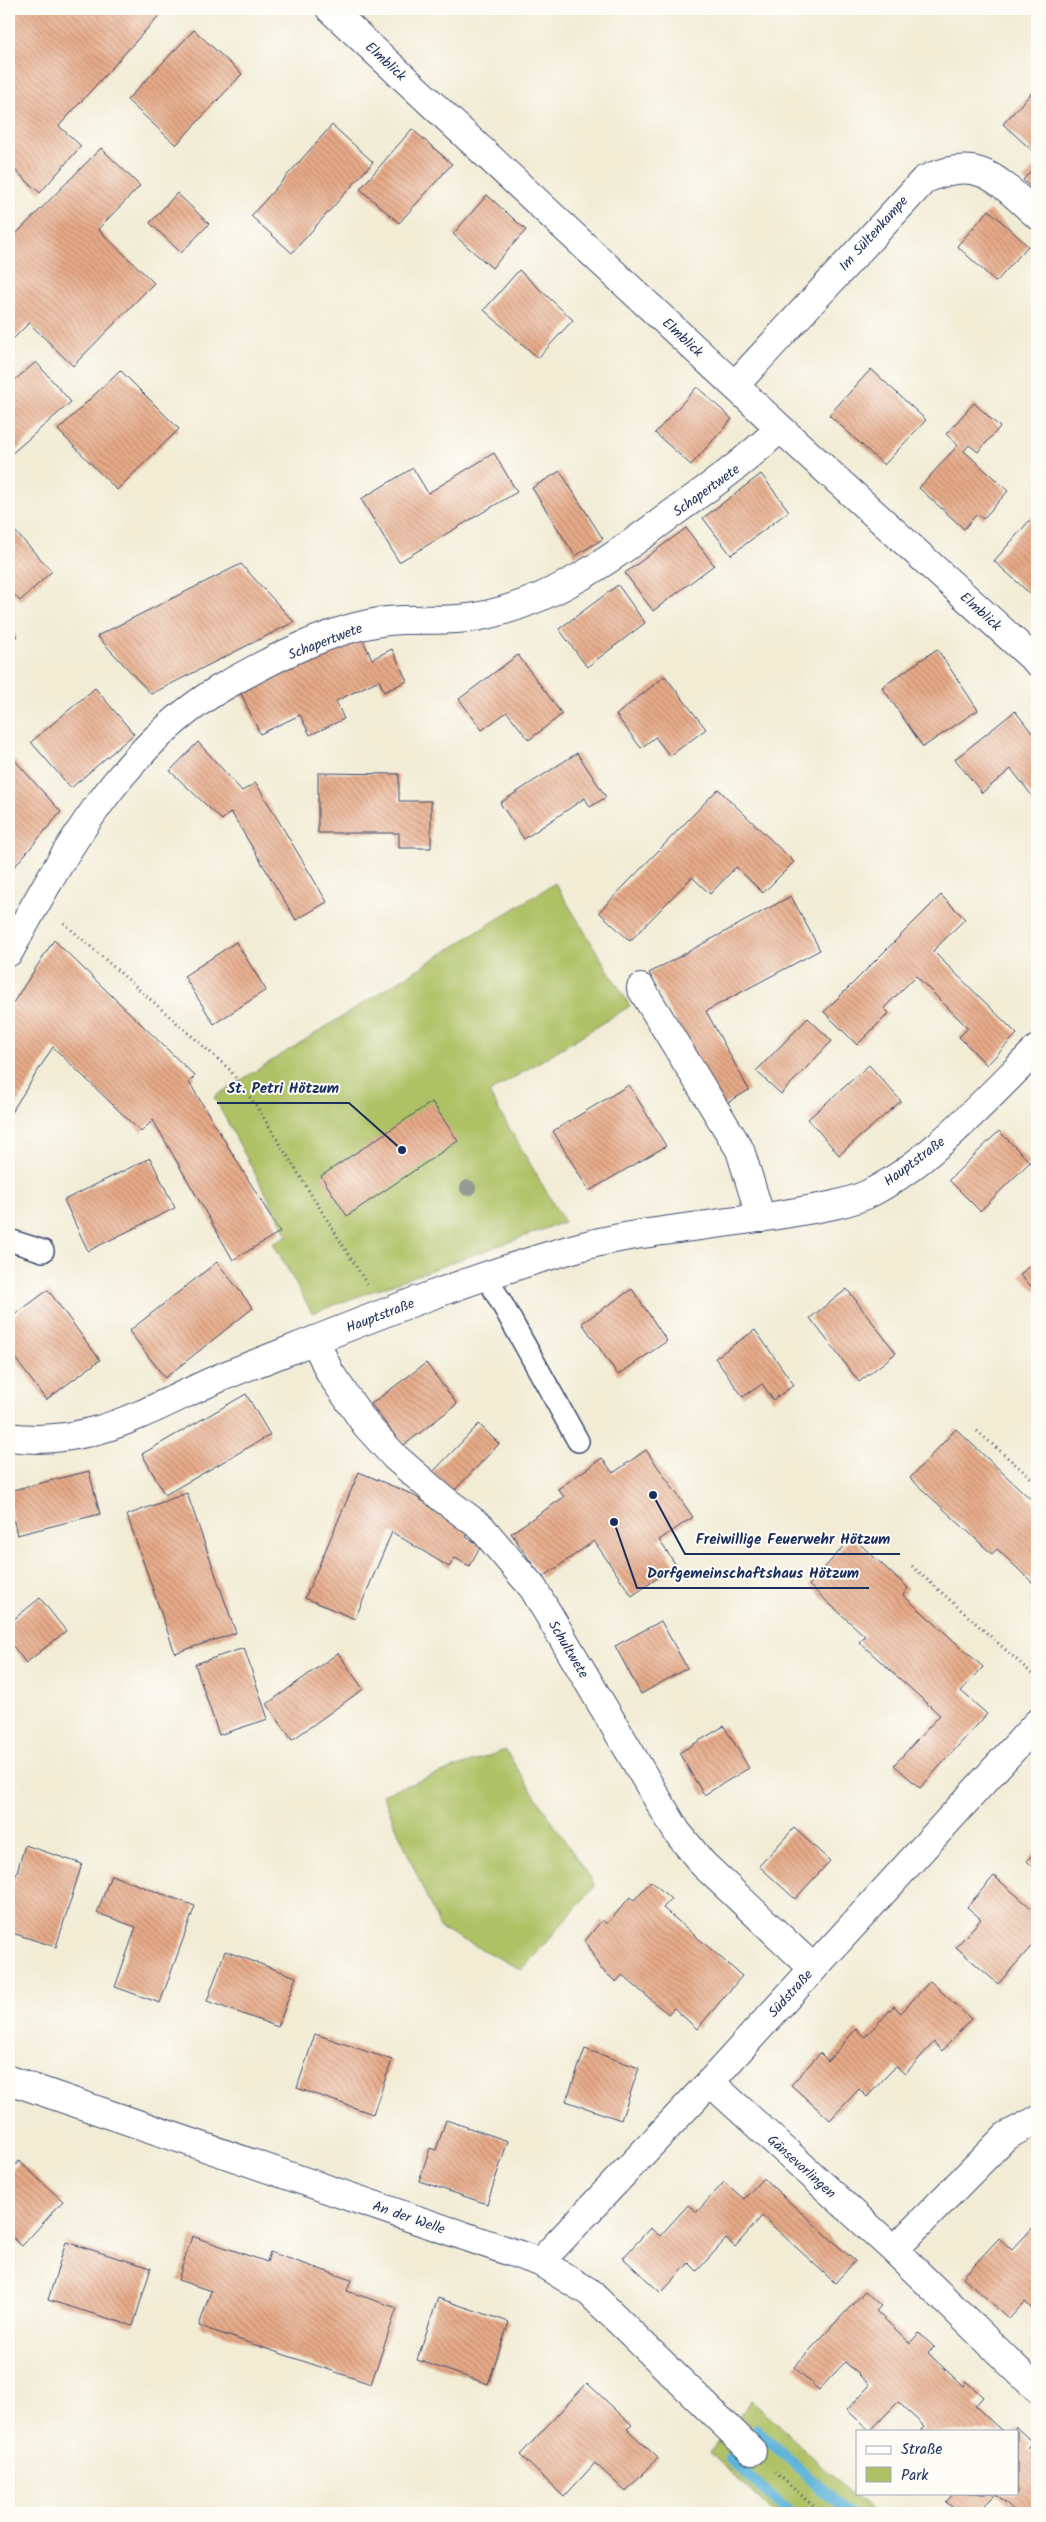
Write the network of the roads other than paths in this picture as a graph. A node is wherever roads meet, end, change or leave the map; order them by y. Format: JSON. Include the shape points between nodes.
{"nodes":[{"id":1,"x":330,"y":9,"type":"edge"},
{"id":2,"x":1037,"y":215,"type":"edge"},
{"id":3,"x":735,"y":385,"type":"junction"},
{"id":4,"x":780,"y":428,"type":"junction"},
{"id":5,"x":1037,"y":662,"type":"edge"},
{"id":6,"x":11,"y":940,"type":"edge"},
{"id":7,"x":640,"y":988,"type":"dead end"},
{"id":8,"x":1037,"y":1049,"type":"edge"},
{"id":9,"x":761,"y":1218,"type":"junction"},
{"id":10,"x":9,"y":1240,"type":"edge"},
{"id":11,"x":43,"y":1251,"type":"dead end"},
{"id":12,"x":486,"y":1275,"type":"junction"},
{"id":13,"x":315,"y":1340,"type":"junction"},
{"id":14,"x":9,"y":1437,"type":"edge"},
{"id":15,"x":578,"y":1441,"type":"dead end"},
{"id":16,"x":1037,"y":1723,"type":"edge"},
{"id":17,"x":813,"y":1968,"type":"junction"},
{"id":18,"x":9,"y":2080,"type":"edge"},
{"id":19,"x":710,"y":2082,"type":"junction"},
{"id":20,"x":1037,"y":2120,"type":"edge"},
{"id":21,"x":894,"y":2250,"type":"junction"},
{"id":22,"x":540,"y":2262,"type":"junction"},
{"id":23,"x":1037,"y":2389,"type":"edge"},
{"id":24,"x":752,"y":2451,"type":"road end"}],
"edges":[{"from":1,"to":3,"type":"street","name":"Elmblick"},
{"from":2,"to":3,"type":"street","name":"Im Sültenkampe","via":[[995,178],[972,169],[951,169],[924,180]]},
{"from":3,"to":4,"type":"street","name":"Elmblick"},
{"from":4,"to":5,"type":"street","name":"Elmblick"},
{"from":4,"to":6,"type":"street","name":"Schapertwete","via":[[748,459],[608,561],[572,583],[476,617],[389,621],[355,627],[280,658],[220,689],[174,722],[133,763],[92,814]]},
{"from":7,"to":9,"type":"street","via":[[740,1150]]},
{"from":8,"to":9,"type":"street","name":"Hauptstraße","via":[[947,1137],[898,1175],[866,1194],[836,1205]]},
{"from":9,"to":12,"type":"street","name":"Hauptstraße","via":[[576,1248]]},
{"from":10,"to":11,"type":"lane"},
{"from":12,"to":13,"type":"street","name":"Hauptstraße"},
{"from":12,"to":15,"type":"lane"},
{"from":13,"to":14,"type":"street","name":"Hauptstraße","via":[[216,1380],[137,1418],[98,1431],[54,1438]]},
{"from":13,"to":17,"type":"street","name":"Schultwete","via":[[330,1373],[366,1425],[428,1487],[481,1527],[532,1588],[677,1832],[703,1864]]},
{"from":16,"to":17,"type":"street","name":"Südstraße"},
{"from":17,"to":19,"type":"street","name":"Südstraße"},
{"from":18,"to":22,"type":"street","name":"An der Welle"},
{"from":19,"to":21,"type":"street","name":"Gänsevorlingen"},
{"from":19,"to":22,"type":"street","name":"Südstraße"},
{"from":20,"to":21,"type":"street","via":[[1006,2136]]},
{"from":21,"to":23,"type":"street","name":"Gänsevorlingen"},
{"from":22,"to":24,"type":"street","name":"An der Welle","via":[[589,2292]]}]}
